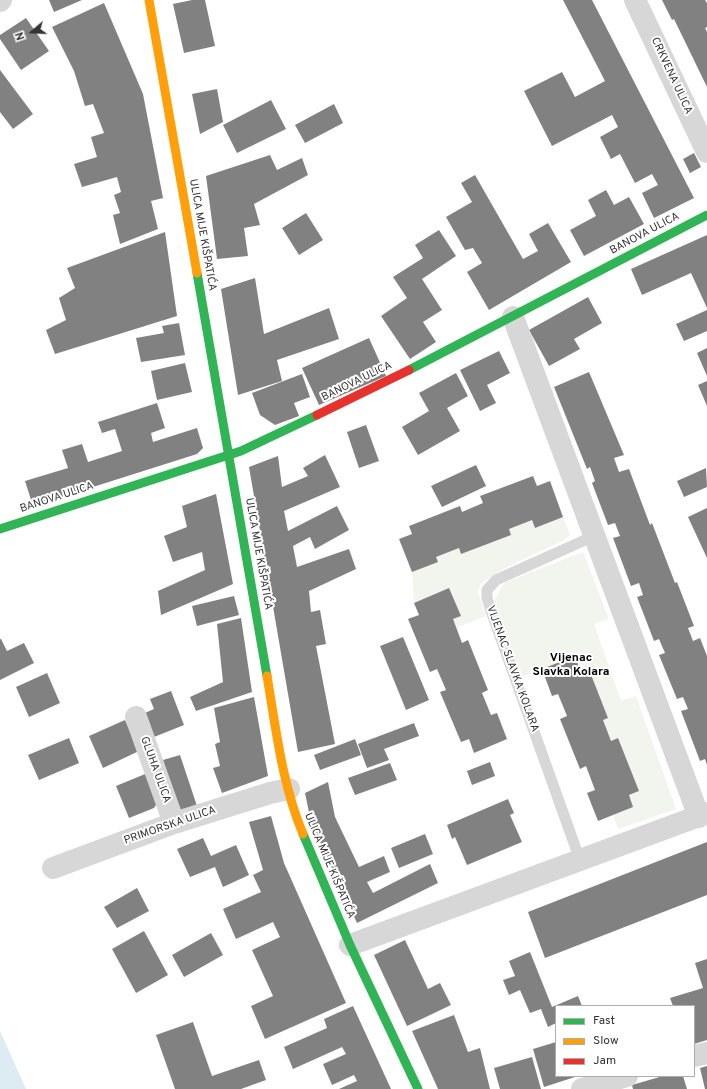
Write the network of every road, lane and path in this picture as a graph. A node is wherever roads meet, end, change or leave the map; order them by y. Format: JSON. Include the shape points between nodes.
{"nodes":[{"id":1,"x":149,"y":0,"type":"edge"},
{"id":2,"x":634,"y":0,"type":"edge"},
{"id":3,"x":707,"y":152,"type":"edge"},
{"id":4,"x":707,"y":215,"type":"edge"},
{"id":5,"x":513,"y":316,"type":"junction"},
{"id":6,"x":228,"y":454,"type":"junction"},
{"id":7,"x":0,"y":529,"type":"edge"},
{"id":8,"x":594,"y":536,"type":"junction"},
{"id":9,"x":136,"y":717,"type":"dead end"},
{"id":10,"x":288,"y":789,"type":"junction"},
{"id":11,"x":703,"y":815,"type":"edge"},
{"id":12,"x":174,"y":823,"type":"junction"},
{"id":13,"x":580,"y":860,"type":"junction"},
{"id":14,"x":53,"y":868,"type":"dead end"},
{"id":15,"x":350,"y":946,"type":"junction"},
{"id":16,"x":707,"y":1053,"type":"edge"},
{"id":17,"x":695,"y":1056,"type":"edge"},
{"id":18,"x":624,"y":1077,"type":"edge"},
{"id":19,"x":418,"y":1089,"type":"edge"},
{"id":20,"x":582,"y":1089,"type":"edge"}],
"edges":[{"from":1,"to":6,"type":"street","name":"ULICA MIJE KIŠPATIĆA"},
{"from":2,"to":3,"type":"street","name":"CRKVENA ULICA"},
{"from":4,"to":5,"type":"street","name":"BANOVA ULICA"},
{"from":5,"to":6,"type":"street","name":"BANOVA ULICA","via":[[389,380],[241,451]]},
{"from":5,"to":8,"type":"street"},
{"from":6,"to":7,"type":"street","name":"BANOVA ULICA"},
{"from":6,"to":10,"type":"street","name":"ULICA MIJE KIŠPATIĆA"},
{"from":8,"to":11,"type":"street"},
{"from":8,"to":13,"type":"lane","name":"VIJENAC SLAVKA KOLARA","via":[[496,580],[487,590],[491,611]]},
{"from":9,"to":12,"type":"street","name":"GLUHA ULICA"},
{"from":10,"to":12,"type":"street","name":"PRIMORSKA ULICA"},
{"from":10,"to":15,"type":"street","name":"ULICA MIJE KIŠPATIĆA","via":[[295,815]]},
{"from":11,"to":13,"type":"street"},
{"from":12,"to":14,"type":"street","name":"PRIMORSKA ULICA"},
{"from":13,"to":15,"type":"street"},
{"from":15,"to":19,"type":"street","name":"ULICA MIJE KIŠPATIĆA"},
{"from":16,"to":17,"type":"street"},
{"from":18,"to":20,"type":"street"}]}
